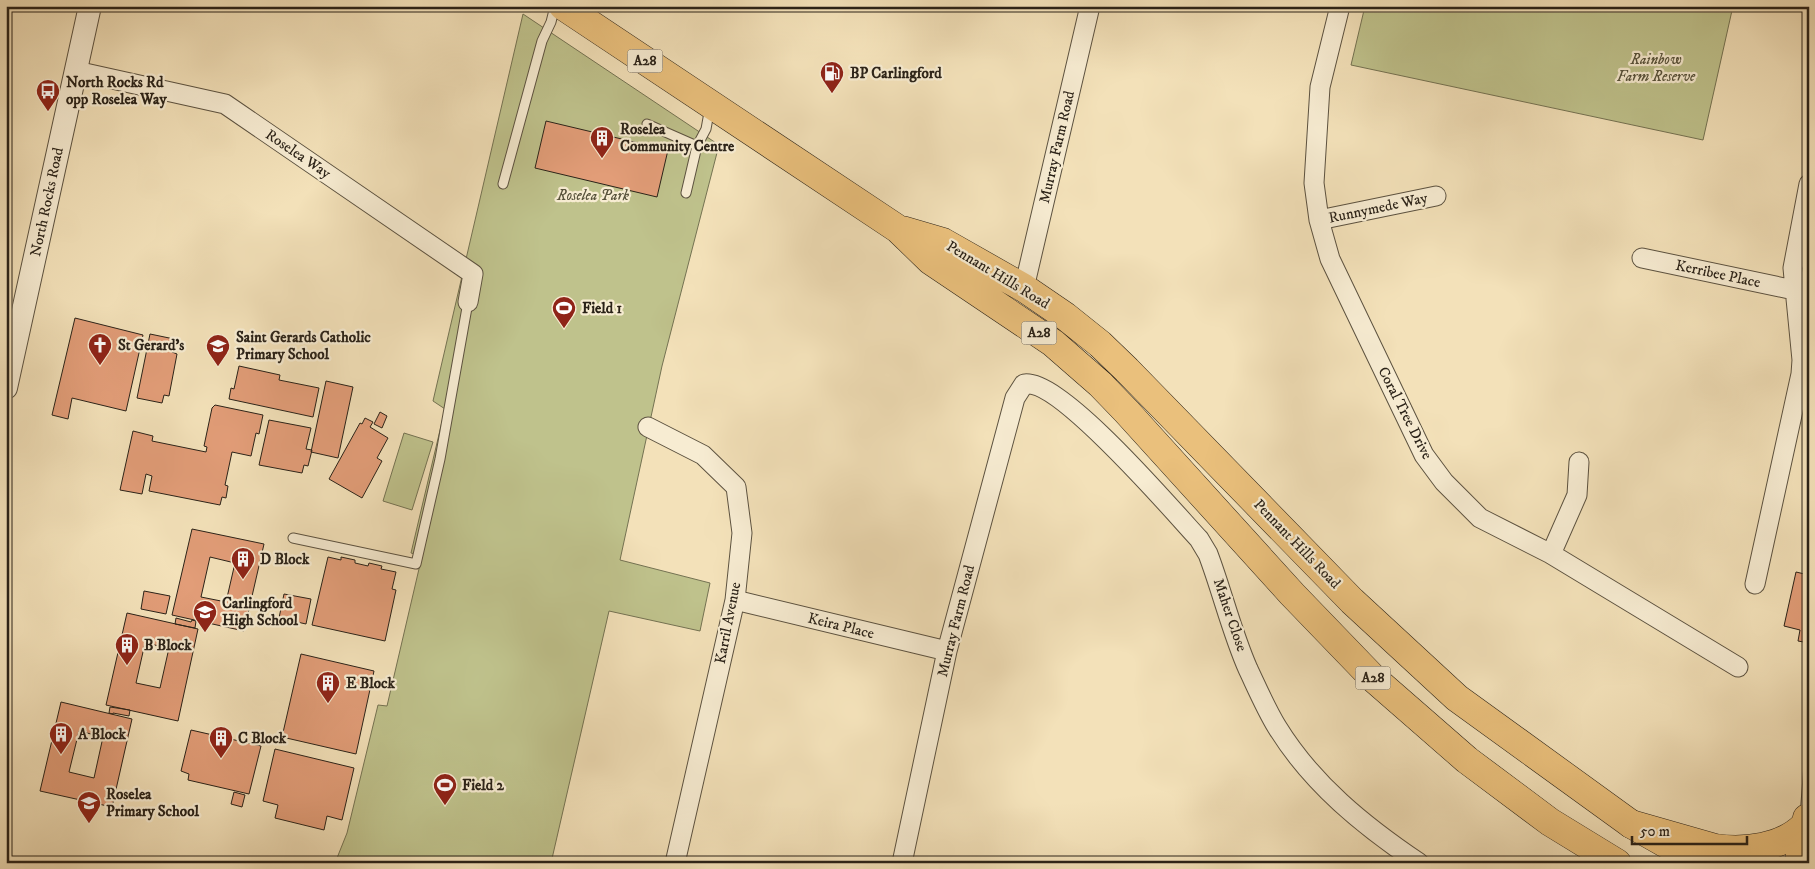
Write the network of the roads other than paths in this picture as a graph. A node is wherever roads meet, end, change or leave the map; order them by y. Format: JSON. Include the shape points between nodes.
{"nodes":[{"id":1,"x":555,"y":6,"type":"edge"},
{"id":2,"x":563,"y":6,"type":"edge"},
{"id":3,"x":1090,"y":6,"type":"edge"},
{"id":4,"x":1340,"y":6,"type":"edge"},
{"id":5,"x":90,"y":10,"type":"edge"},
{"id":6,"x":76,"y":70,"type":"junction"},
{"id":7,"x":710,"y":105,"type":"junction"},
{"id":8,"x":647,"y":124,"type":"dead end"},
{"id":9,"x":697,"y":146,"type":"junction"},
{"id":10,"x":503,"y":184,"type":"dead end"},
{"id":11,"x":1809,"y":184,"type":"edge"},
{"id":12,"x":686,"y":193,"type":"dead end"},
{"id":13,"x":1436,"y":196,"type":"dead end"},
{"id":14,"x":1319,"y":220,"type":"junction"},
{"id":15,"x":898,"y":229,"type":"junction"},
{"id":16,"x":1642,"y":258,"type":"dead end"},
{"id":17,"x":1024,"y":288,"type":"junction"},
{"id":18,"x":1794,"y":290,"type":"junction"},
{"id":19,"x":468,"y":302,"type":"joint"},
{"id":20,"x":1054,"y":343,"type":"junction"},
{"id":21,"x":1024,"y":384,"type":"joint"},
{"id":22,"x":6,"y":388,"type":"edge"},
{"id":23,"x":648,"y":426,"type":"dead end"},
{"id":24,"x":1579,"y":462,"type":"dead end"},
{"id":25,"x":293,"y":538,"type":"dead end"},
{"id":26,"x":1551,"y":554,"type":"junction"},
{"id":27,"x":1755,"y":584,"type":"dead end"},
{"id":28,"x":735,"y":600,"type":"junction"},
{"id":29,"x":947,"y":651,"type":"junction"},
{"id":30,"x":1738,"y":667,"type":"dead end"},
{"id":31,"x":1809,"y":765,"type":"edge"},
{"id":32,"x":1806,"y":818,"type":"edge"},
{"id":33,"x":1631,"y":824,"type":"junction"},
{"id":34,"x":675,"y":863,"type":"edge"},
{"id":35,"x":902,"y":863,"type":"edge"},
{"id":36,"x":1419,"y":863,"type":"edge"},
{"id":37,"x":1617,"y":863,"type":"edge"},
{"id":38,"x":1700,"y":863,"type":"edge"},
{"id":39,"x":1800,"y":863,"type":"edge"}],
"edges":[{"from":1,"to":10,"type":"lane","via":[[537,58]]},
{"from":2,"to":7,"type":"highway","name":"Pennant Hills Road","number":"A28"},
{"from":3,"to":17,"type":"street","name":"Murray Farm Road"},
{"from":4,"to":14,"type":"street","name":"Coral Tree Drive","via":[[1320,87],[1314,183]]},
{"from":5,"to":6,"type":"street","name":"North Rocks Road"},
{"from":6,"to":19,"type":"street","name":"Roselea Way","via":[[225,104],[473,274]]},
{"from":6,"to":22,"type":"street","name":"North Rocks Road"},
{"from":7,"to":9,"type":"lane","via":[[706,130]]},
{"from":7,"to":15,"type":"highway","name":"Pennant Hills Road","number":"A28"},
{"from":8,"to":9,"type":"lane"},
{"from":9,"to":12,"type":"lane"},
{"from":11,"to":18,"type":"street","via":[[1794,260]]},
{"from":13,"to":14,"type":"street","name":"Runnymede Way"},
{"from":14,"to":26,"type":"street","name":"Coral Tree Drive","via":[[1330,259],[1424,455],[1444,482],[1480,518]]},
{"from":15,"to":17,"type":"highway","name":"Pennant Hills Road","number":"A28","via":[[943,242]]},
{"from":15,"to":20,"type":"highway","name":"Pennant Hills Road","number":"A28","via":[[931,261]]},
{"from":16,"to":18,"type":"street","name":"Kerribee Place"},
{"from":17,"to":20,"type":"highway","via":[[1022,298],[1025,306],[1041,320]]},
{"from":17,"to":33,"type":"highway","name":"Pennant Hills Road","number":"A28","via":[[1100,344],[1352,601],[1457,698]]},
{"from":18,"to":27,"type":"street","via":[[1802,374]]},
{"from":19,"to":25,"type":"lane","via":[[440,459],[416,564]]},
{"from":20,"to":37,"type":"highway","name":"Pennant Hills Road","number":"A28","via":[[1127,412],[1373,678],[1466,760],[1550,822]]},
{"from":21,"to":29,"type":"street","name":"Murray Farm Road","via":[[1015,398]]},
{"from":21,"to":36,"type":"street","name":"Maher Close","via":[[1040,387],[1075,412],[1117,451],[1198,539],[1208,554],[1248,668],[1276,727],[1307,769],[1348,811]]},
{"from":23,"to":28,"type":"street","name":"Karril Avenue","via":[[703,455],[736,487],[742,533]]},
{"from":24,"to":26,"type":"street","via":[[1577,495]]},
{"from":26,"to":30,"type":"street","name":"Coral Tree Drive"},
{"from":28,"to":29,"type":"street","name":"Keira Place"},
{"from":28,"to":34,"type":"street","name":"Karril Avenue"},
{"from":29,"to":35,"type":"street","name":"Murray Farm Road"},
{"from":31,"to":32,"type":"lane"},
{"from":32,"to":33,"type":"highway","via":[[1797,832],[1782,840],[1728,850]]},
{"from":32,"to":39,"type":"highway"},
{"from":33,"to":38,"type":"highway","name":"Pennant Hills Road","number":"A28"}]}
